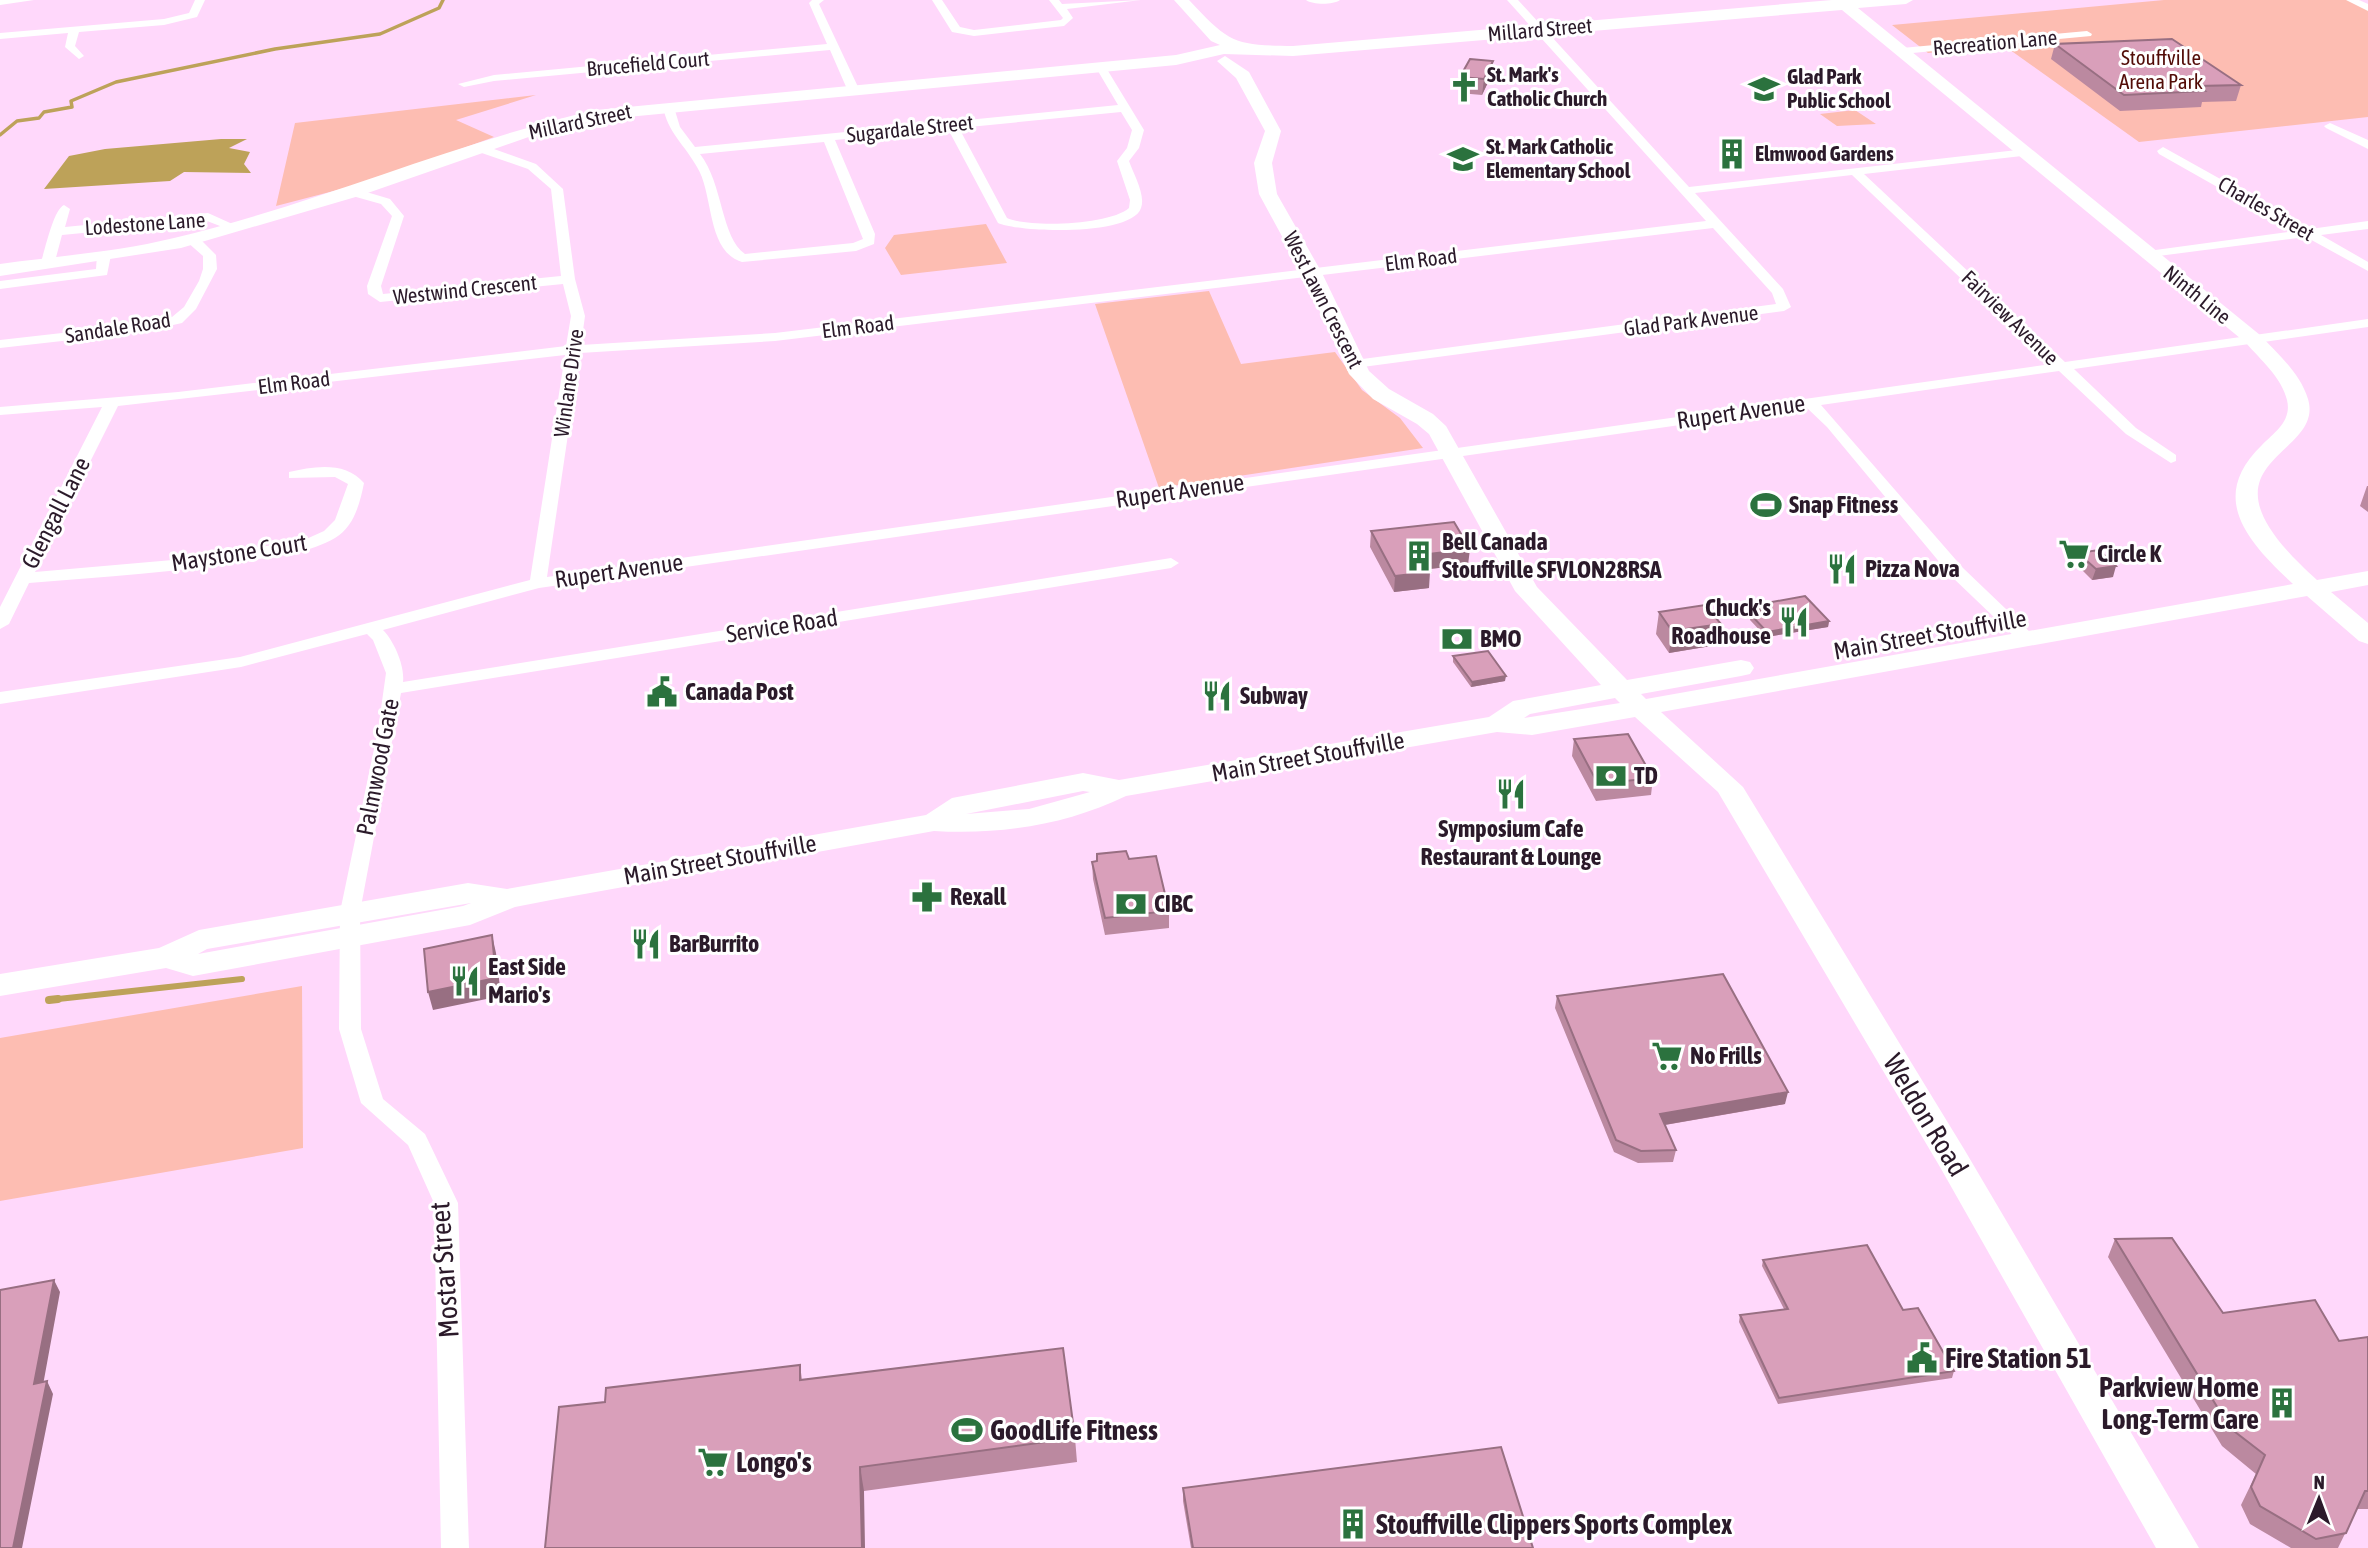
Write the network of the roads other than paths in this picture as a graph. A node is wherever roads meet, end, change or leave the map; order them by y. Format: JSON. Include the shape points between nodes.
{"nodes":[{"id":1,"x":29,"y":0,"type":"edge"},
{"id":2,"x":200,"y":0,"type":"edge"},
{"id":3,"x":819,"y":0,"type":"edge"},
{"id":4,"x":937,"y":0,"type":"edge"},
{"id":5,"x":1136,"y":0,"type":"edge"},
{"id":6,"x":1181,"y":0,"type":"edge"},
{"id":7,"x":1311,"y":0,"type":"edge"},
{"id":8,"x":1335,"y":0,"type":"edge"},
{"id":9,"x":1512,"y":0,"type":"edge"},
{"id":10,"x":1906,"y":0,"type":"edge"},
{"id":11,"x":2351,"y":0,"type":"edge"},
{"id":12,"x":0,"y":2,"type":"edge"},
{"id":13,"x":1846,"y":2,"type":"edge"},
{"id":14,"x":1057,"y":4,"type":"edge"},
{"id":15,"x":2368,"y":8,"type":"edge"},
{"id":16,"x":1540,"y":30,"type":"junction"},
{"id":17,"x":74,"y":31,"type":"junction"},
{"id":18,"x":2087,"y":34,"type":"dead end"},
{"id":19,"x":0,"y":36,"type":"edge"},
{"id":20,"x":833,"y":47,"type":"junction"},
{"id":21,"x":1902,"y":51,"type":"junction"},
{"id":22,"x":1218,"y":53,"type":"junction"},
{"id":23,"x":79,"y":56,"type":"dead end"},
{"id":24,"x":1245,"y":58,"type":"junction"},
{"id":25,"x":1100,"y":66,"type":"junction"},
{"id":26,"x":464,"y":85,"type":"dead end"},
{"id":27,"x":853,"y":89,"type":"junction"},
{"id":28,"x":670,"y":106,"type":"junction"},
{"id":29,"x":1125,"y":108,"type":"junction"},
{"id":30,"x":952,"y":125,"type":"junction"},
{"id":31,"x":2330,"y":126,"type":"dead end"},
{"id":32,"x":828,"y":137,"type":"junction"},
{"id":33,"x":2368,"y":145,"type":"edge"},
{"id":34,"x":480,"y":148,"type":"junction"},
{"id":35,"x":2163,"y":151,"type":"dead end"},
{"id":36,"x":695,"y":152,"type":"junction"},
{"id":37,"x":2022,"y":152,"type":"junction"},
{"id":38,"x":1854,"y":171,"type":"junction"},
{"id":39,"x":1684,"y":191,"type":"junction"},
{"id":40,"x":353,"y":192,"type":"junction"},
{"id":41,"x":64,"y":209,"type":"dead end"},
{"id":42,"x":1713,"y":224,"type":"junction"},
{"id":43,"x":2368,"y":225,"type":"edge"},
{"id":44,"x":233,"y":227,"type":"junction"},
{"id":45,"x":56,"y":232,"type":"junction"},
{"id":46,"x":2308,"y":233,"type":"junction"},
{"id":47,"x":191,"y":239,"type":"junction"},
{"id":48,"x":2148,"y":255,"type":"junction"},
{"id":49,"x":104,"y":256,"type":"junction"},
{"id":50,"x":47,"y":265,"type":"junction"},
{"id":51,"x":2368,"y":267,"type":"edge"},
{"id":52,"x":0,"y":270,"type":"edge"},
{"id":53,"x":1312,"y":273,"type":"junction"},
{"id":54,"x":568,"y":279,"type":"junction"},
{"id":55,"x":0,"y":285,"type":"edge"},
{"id":56,"x":2368,"y":323,"type":"edge"},
{"id":57,"x":2253,"y":339,"type":"junction"},
{"id":58,"x":0,"y":344,"type":"edge"},
{"id":59,"x":574,"y":350,"type":"junction"},
{"id":60,"x":1355,"y":364,"type":"junction"},
{"id":61,"x":2061,"y":366,"type":"junction"},
{"id":62,"x":112,"y":402,"type":"junction"},
{"id":63,"x":1810,"y":402,"type":"junction"},
{"id":64,"x":0,"y":411,"type":"edge"},
{"id":65,"x":1450,"y":453,"type":"junction"},
{"id":66,"x":2171,"y":458,"type":"dead end"},
{"id":67,"x":295,"y":475,"type":"dead end"},
{"id":68,"x":2368,"y":562,"type":"edge"},
{"id":69,"x":1171,"y":563,"type":"dead end"},
{"id":70,"x":23,"y":578,"type":"junction"},
{"id":71,"x":2368,"y":578,"type":"edge"},
{"id":72,"x":2306,"y":580,"type":"junction"},
{"id":73,"x":538,"y":583,"type":"junction"},
{"id":74,"x":0,"y":624,"type":"edge"},
{"id":75,"x":371,"y":628,"type":"junction"},
{"id":76,"x":2018,"y":629,"type":"junction"},
{"id":77,"x":2368,"y":636,"type":"edge"},
{"id":78,"x":394,"y":689,"type":"junction"},
{"id":79,"x":0,"y":698,"type":"edge"},
{"id":80,"x":1631,"y":698,"type":"junction"},
{"id":81,"x":350,"y":925,"type":"junction"},
{"id":82,"x":0,"y":985,"type":"edge"},
{"id":83,"x":455,"y":1548,"type":"edge"},
{"id":84,"x":2178,"y":1548,"type":"edge"}],
"edges":[{"from":1,"to":12,"type":"street"},
{"from":2,"to":17,"type":"street","via":[[192,15],[164,22]]},
{"from":3,"to":20,"type":"street","via":[[814,4]]},
{"from":4,"to":14,"type":"street","via":[[956,30],[964,33],[1056,26],[1068,18]]},
{"from":5,"to":14,"type":"street"},
{"from":6,"to":22,"type":"street","name":"West Lawn Crescent"},
{"from":7,"to":8,"type":"street"},
{"from":9,"to":16,"type":"street","name":"Glad Park Avenue"},
{"from":10,"to":13,"type":"street","name":"Millard Street"},
{"from":11,"to":15,"type":"street"},
{"from":13,"to":16,"type":"street","name":"Millard Street"},
{"from":13,"to":21,"type":"street","name":"Ninth Line"},
{"from":16,"to":24,"type":"street","name":"Millard Street"},
{"from":16,"to":39,"type":"street","name":"Glad Park Avenue"},
{"from":17,"to":19,"type":"street"},
{"from":17,"to":23,"type":"street","via":[[70,49]]},
{"from":18,"to":21,"type":"street","name":"Recreation Lane"},
{"from":20,"to":26,"type":"street","name":"Brucefield Court","via":[[494,78]]},
{"from":20,"to":27,"type":"street"},
{"from":21,"to":37,"type":"street","name":"Ninth Line"},
{"from":22,"to":24,"type":"street","name":"West Lawn Crescent"},
{"from":22,"to":24,"type":"street","name":"Millard Street"},
{"from":22,"to":25,"type":"street","name":"Millard Street"},
{"from":24,"to":53,"type":"street","name":"West Lawn Crescent","via":[[1273,131],[1262,163],[1268,194]]},
{"from":25,"to":27,"type":"street","name":"Millard Street"},
{"from":25,"to":29,"type":"street"},
{"from":27,"to":28,"type":"street","name":"Millard Street"},
{"from":28,"to":34,"type":"street","name":"Millard Street","via":[[564,122]]},
{"from":28,"to":36,"type":"street","via":[[674,130]]},
{"from":29,"to":30,"type":"street","name":"Sugardale Street"},
{"from":29,"to":30,"type":"street","via":[[1138,130],[1123,161],[1135,209],[1125,218],[1111,220],[1008,225]]},
{"from":30,"to":32,"type":"street","name":"Sugardale Street"},
{"from":31,"to":33,"type":"street"},
{"from":32,"to":36,"type":"street","name":"Sugardale Street"},
{"from":32,"to":36,"type":"street","via":[[869,234],[864,246],[751,259],[735,256],[711,182]]},
{"from":34,"to":40,"type":"street","name":"Millard Street"},
{"from":34,"to":54,"type":"street","name":"Winlane Drive","via":[[528,163],[550,177],[560,202]]},
{"from":35,"to":46,"type":"street","name":"Charles Street"},
{"from":37,"to":38,"type":"street"},
{"from":37,"to":48,"type":"street","name":"Ninth Line"},
{"from":38,"to":39,"type":"street"},
{"from":38,"to":61,"type":"street","name":"Fairview Avenue"},
{"from":39,"to":42,"type":"street","name":"Glad Park Avenue"},
{"from":40,"to":44,"type":"street","name":"Millard Street"},
{"from":40,"to":54,"type":"street","name":"Westwind Crescent","via":[[386,201],[395,206],[398,216],[374,286],[380,298]]},
{"from":41,"to":45,"type":"street"},
{"from":42,"to":53,"type":"street","name":"Elm Road"},
{"from":42,"to":60,"type":"street","name":"Glad Park Avenue","via":[[1778,292],[1784,307]]},
{"from":43,"to":46,"type":"street"},
{"from":44,"to":45,"type":"street","name":"Lodestone Lane","via":[[208,217]]},
{"from":44,"to":47,"type":"street","name":"Millard Street"},
{"from":45,"to":50,"type":"street"},
{"from":46,"to":48,"type":"street"},
{"from":46,"to":51,"type":"street","name":"Charles Street"},
{"from":47,"to":49,"type":"street","name":"Millard Street"},
{"from":47,"to":58,"type":"street","name":"Sandale Road","via":[[209,255],[210,269],[180,318],[154,326]]},
{"from":48,"to":57,"type":"street","name":"Ninth Line"},
{"from":49,"to":50,"type":"street","name":"Millard Street"},
{"from":49,"to":55,"type":"street","via":[[102,272]]},
{"from":50,"to":52,"type":"street","name":"Millard Street"},
{"from":53,"to":59,"type":"street","name":"Elm Road","via":[[775,337]]},
{"from":53,"to":60,"type":"street","name":"West Lawn Crescent"},
{"from":54,"to":59,"type":"street","name":"Winlane Drive","via":[[578,316]]},
{"from":56,"to":57,"type":"street","name":"Rupert Avenue"},
{"from":57,"to":61,"type":"street","name":"Rupert Avenue"},
{"from":57,"to":72,"type":"street","name":"Ninth Line","via":[[2296,381],[2307,403],[2304,419],[2246,481],[2247,510],[2260,535]]},
{"from":59,"to":62,"type":"street","name":"Elm Road"},
{"from":59,"to":73,"type":"street","name":"Winlane Drive"},
{"from":60,"to":65,"type":"street","name":"West Lawn Crescent","via":[[1381,394],[1425,419]]},
{"from":61,"to":63,"type":"street","name":"Rupert Avenue"},
{"from":61,"to":66,"type":"street","name":"Fairview Avenue","via":[[2131,431]]},
{"from":62,"to":64,"type":"street","name":"Elm Road"},
{"from":62,"to":70,"type":"street","name":"Glengall Lane"},
{"from":63,"to":65,"type":"street","name":"Rupert Avenue"},
{"from":63,"to":76,"type":"street","via":[[1957,572]]},
{"from":65,"to":73,"type":"street","name":"Rupert Avenue"},
{"from":65,"to":80,"type":"street","name":"West Lawn Crescent","via":[[1527,591]]},
{"from":67,"to":70,"type":"street","name":"Maystone Court","via":[[329,471],[348,475],[356,483],[347,517],[330,535],[314,543],[195,561]]},
{"from":68,"to":72,"type":"street","name":"Main Street Stouffville"},
{"from":69,"to":78,"type":"street","name":"Service Road"},
{"from":70,"to":74,"type":"street","name":"Glengall Lane"},
{"from":71,"to":72,"type":"street","name":"Main Street Stouffville"},
{"from":72,"to":76,"type":"street","name":"Main Street Stouffville"},
{"from":72,"to":77,"type":"street","name":"Ninth Line"},
{"from":73,"to":75,"type":"street","name":"Rupert Avenue"},
{"from":75,"to":78,"type":"street","name":"Palmwood Gate","via":[[381,638],[395,673]]},
{"from":75,"to":79,"type":"street","name":"Rupert Avenue","via":[[241,662]]},
{"from":76,"to":80,"type":"street","name":"Main Street Stouffville"},
{"from":78,"to":81,"type":"street","name":"Palmwood Gate"},
{"from":80,"to":81,"type":"street","name":"Main Street Stouffville","via":[[1532,727],[1497,724],[1119,789],[1091,804],[1042,814],[970,826],[934,822],[507,898],[470,915]]},
{"from":80,"to":84,"type":"street","name":"Weldon Road","via":[[1729,786]]},
{"from":81,"to":82,"type":"street","name":"Main Street Stouffville","via":[[193,965],[167,957]]},
{"from":81,"to":83,"type":"street","name":"Mostar Street","via":[[350,1029],[373,1103],[417,1140],[446,1203]]}]}
